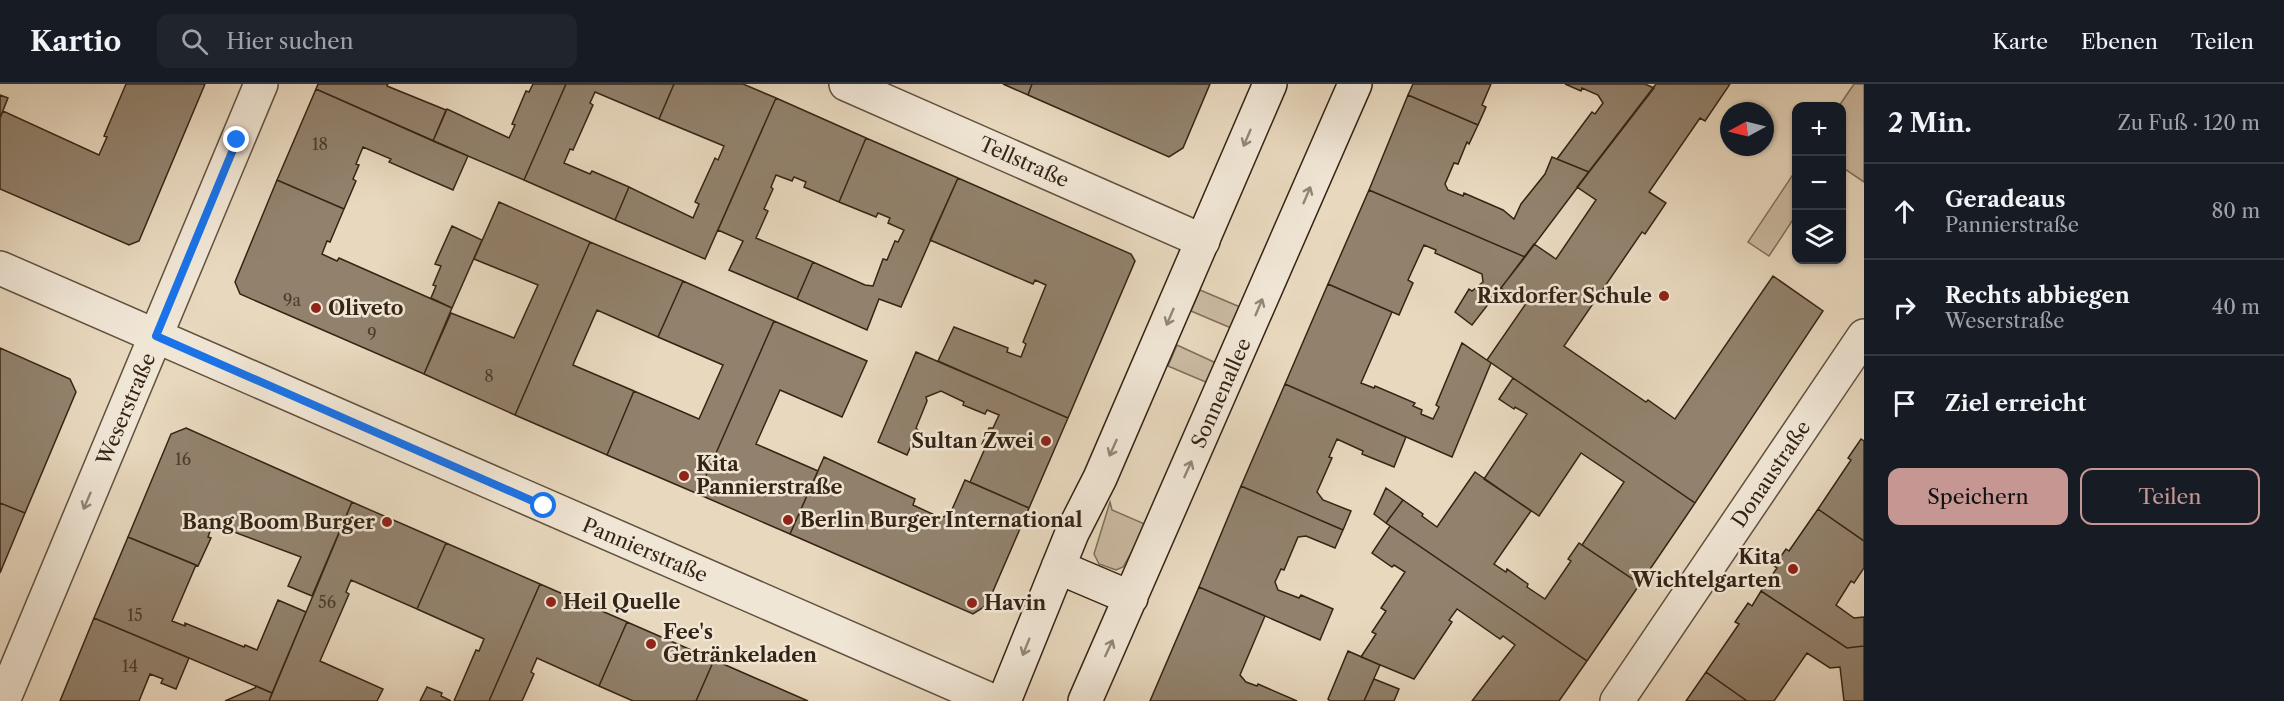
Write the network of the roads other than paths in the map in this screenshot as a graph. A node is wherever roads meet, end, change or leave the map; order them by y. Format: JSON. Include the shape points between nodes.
{"nodes":[{"id":1,"x":261,"y":84,"type":"edge"},
{"id":2,"x":846,"y":84,"type":"edge"},
{"id":3,"x":1270,"y":84,"type":"edge"},
{"id":4,"x":1355,"y":84,"type":"edge"},
{"id":5,"x":1203,"y":241,"type":"junction"},
{"id":6,"x":0,"y":268,"type":"edge"},
{"id":7,"x":156,"y":336,"type":"junction"},
{"id":8,"x":1864,"y":336,"type":"edge"},
{"id":9,"x":1058,"y":567,"type":"junction"},
{"id":10,"x":1131,"y":598,"type":"junction"},
{"id":11,"x":3,"y":701,"type":"edge"},
{"id":12,"x":993,"y":701,"type":"edge"},
{"id":13,"x":1004,"y":701,"type":"edge"},
{"id":14,"x":1085,"y":701,"type":"edge"},
{"id":15,"x":1617,"y":701,"type":"edge"}],
"edges":[{"from":1,"to":7,"type":"street","name":"Weserstraße"},
{"from":2,"to":5,"type":"street","name":"Tellstraße"},
{"from":3,"to":5,"type":"street","one_way":true},
{"from":10,"to":4,"type":"street","name":"Sonnenallee","one_way":true},
{"from":5,"to":9,"type":"street","one_way":true},
{"from":6,"to":7,"type":"street","name":"Pannierstraße"},
{"from":7,"to":11,"type":"street","name":"Weserstraße","one_way":true},
{"from":7,"to":12,"type":"street","name":"Pannierstraße"},
{"from":8,"to":15,"type":"street","name":"Donaustraße"},
{"from":9,"to":10,"type":"street"},
{"from":9,"to":13,"type":"street","one_way":true},
{"from":14,"to":10,"type":"street","name":"Sonnenallee","one_way":true}]}
